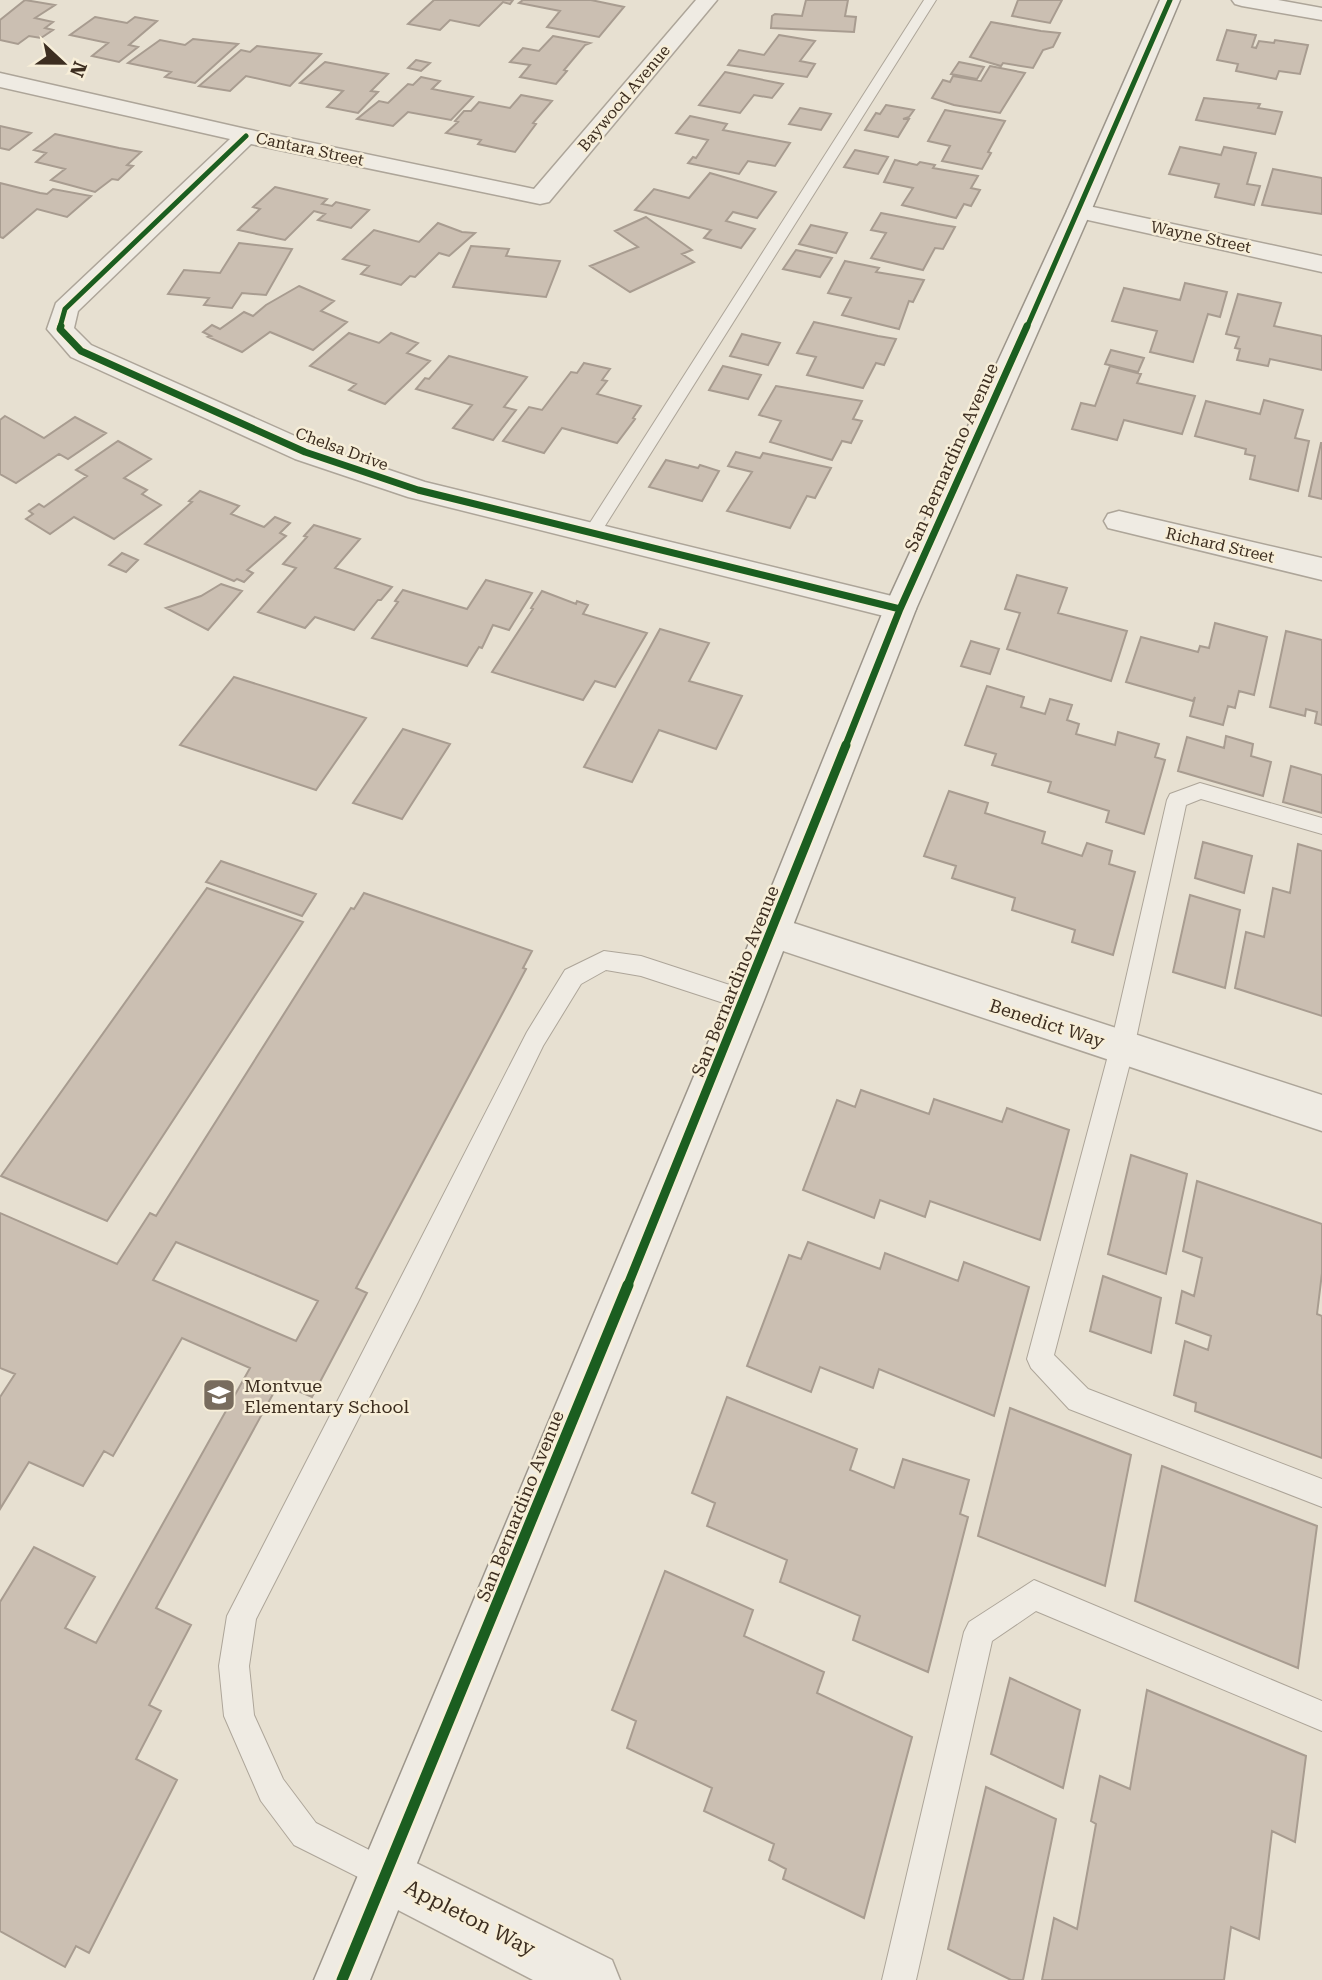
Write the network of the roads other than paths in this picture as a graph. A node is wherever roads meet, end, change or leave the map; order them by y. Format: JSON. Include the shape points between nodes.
{"nodes":[{"id":1,"x":707,"y":0,"type":"edge"},
{"id":2,"x":930,"y":0,"type":"edge"},
{"id":3,"x":1170,"y":0,"type":"edge"},
{"id":4,"x":1242,"y":0,"type":"edge"},
{"id":5,"x":1322,"y":14,"type":"edge"},
{"id":6,"x":0,"y":80,"type":"edge"},
{"id":7,"x":246,"y":136,"type":"junction"},
{"id":8,"x":540,"y":197,"type":"joint"},
{"id":9,"x":1079,"y":211,"type":"junction"},
{"id":10,"x":1322,"y":264,"type":"edge"},
{"id":11,"x":1119,"y":521,"type":"dead end"},
{"id":12,"x":592,"y":533,"type":"junction"},
{"id":13,"x":1322,"y":569,"type":"edge"},
{"id":14,"x":900,"y":609,"type":"junction"},
{"id":15,"x":1322,"y":826,"type":"edge"},
{"id":16,"x":772,"y":932,"type":"junction"},
{"id":17,"x":745,"y":1000,"type":"junction"},
{"id":18,"x":1122,"y":1048,"type":"junction"},
{"id":19,"x":1322,"y":1113,"type":"edge"},
{"id":20,"x":1322,"y":1493,"type":"edge"},
{"id":21,"x":1322,"y":1716,"type":"edge"},
{"id":22,"x":386,"y":1875,"type":"junction"},
{"id":23,"x":342,"y":1980,"type":"edge"},
{"id":24,"x":592,"y":1980,"type":"edge"},
{"id":25,"x":899,"y":1980,"type":"edge"}],
"edges":[{"from":1,"to":8,"type":"street","name":"Baywood Avenue"},
{"from":2,"to":12,"type":"lane"},
{"from":3,"to":9,"type":"street","name":"San Bernardino Avenue"},
{"from":4,"to":5,"type":"street"},
{"from":6,"to":7,"type":"street","name":"Cantara Street"},
{"from":7,"to":8,"type":"street","name":"Cantara Street"},
{"from":7,"to":12,"type":"street","name":"Chelsa Drive","via":[[65,309],[60,329],[80,351],[304,452],[418,490]]},
{"from":9,"to":10,"type":"street","name":"Wayne Street"},
{"from":9,"to":14,"type":"street","name":"San Bernardino Avenue"},
{"from":11,"to":13,"type":"street","name":"Richard Street"},
{"from":12,"to":14,"type":"street","name":"Chelsa Drive"},
{"from":14,"to":16,"type":"street","name":"San Bernardino Avenue"},
{"from":15,"to":18,"type":"lane","via":[[1200,791],[1177,800]]},
{"from":16,"to":17,"type":"street","name":"San Bernardino Avenue"},
{"from":16,"to":18,"type":"street","name":"Benedict Way"},
{"from":17,"to":22,"type":"street","name":"San Bernardino Avenue"},
{"from":17,"to":22,"type":"lane","via":[[640,966],[604,960],[573,977],[535,1039],[242,1616],[234,1666],[239,1716],[272,1790],[304,1835]]},
{"from":18,"to":19,"type":"street","name":"Benedict Way"},
{"from":18,"to":20,"type":"lane","via":[[1040,1359],[1079,1399]]},
{"from":21,"to":25,"type":"lane","via":[[1034,1595],[979,1632]]},
{"from":22,"to":23,"type":"street","name":"San Bernardino Avenue"},
{"from":22,"to":24,"type":"street","name":"Appleton Way"}]}
